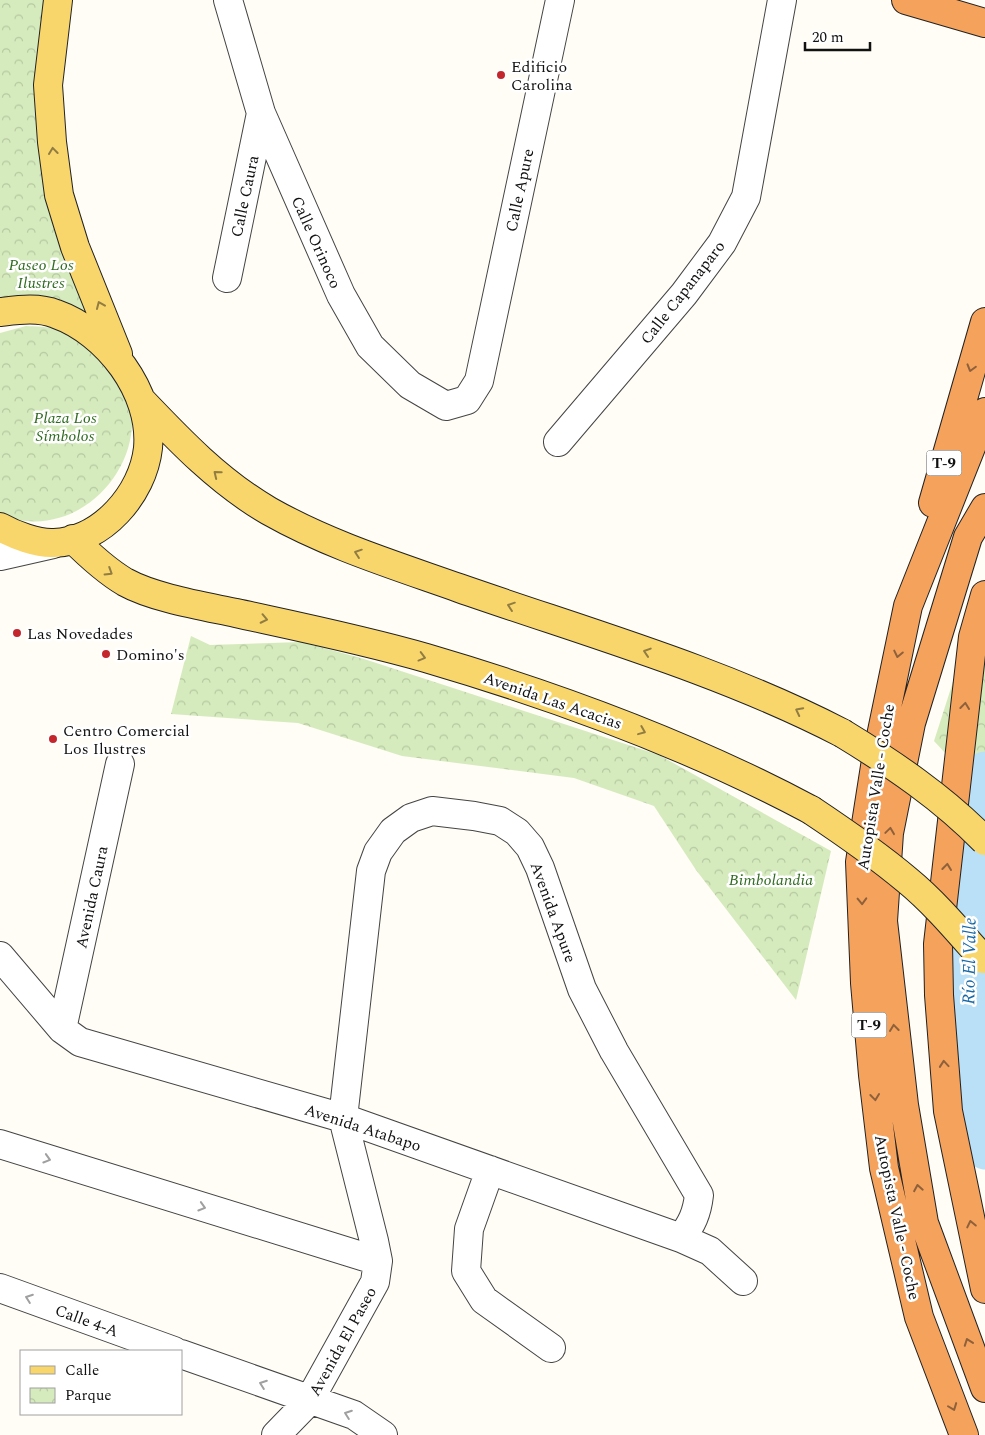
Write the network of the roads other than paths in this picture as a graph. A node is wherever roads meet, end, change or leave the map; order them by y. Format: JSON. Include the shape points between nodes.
{"nodes":[{"id":1,"x":58,"y":0,"type":"edge"},
{"id":2,"x":228,"y":0,"type":"edge"},
{"id":3,"x":560,"y":0,"type":"edge"},
{"id":4,"x":782,"y":0,"type":"edge"},
{"id":5,"x":906,"y":0,"type":"edge"},
{"id":6,"x":960,"y":0,"type":"edge"},
{"id":7,"x":985,"y":7,"type":"edge"},
{"id":8,"x":985,"y":23,"type":"edge"},
{"id":9,"x":261,"y":113,"type":"junction"},
{"id":10,"x":227,"y":278,"type":"dead end"},
{"id":11,"x":0,"y":312,"type":"edge"},
{"id":12,"x":985,"y":322,"type":"edge"},
{"id":13,"x":122,"y":368,"type":"junction"},
{"id":14,"x":478,"y":381,"type":"joint"},
{"id":15,"x":141,"y":400,"type":"junction"},
{"id":16,"x":985,"y":412,"type":"edge"},
{"id":17,"x":558,"y":442,"type":"dead end"},
{"id":18,"x":985,"y":508,"type":"edge"},
{"id":19,"x":0,"y":528,"type":"edge"},
{"id":20,"x":63,"y":541,"type":"junction"},
{"id":21,"x":0,"y":556,"type":"edge"},
{"id":22,"x":985,"y":595,"type":"edge"},
{"id":23,"x":908,"y":606,"type":"junction"},
{"id":24,"x":120,"y":764,"type":"dead end"},
{"id":25,"x":985,"y":841,"type":"edge"},
{"id":26,"x":0,"y":956,"type":"edge"},
{"id":27,"x":984,"y":961,"type":"edge"},
{"id":28,"x":62,"y":1029,"type":"junction"},
{"id":29,"x":343,"y":1118,"type":"junction"},
{"id":30,"x":0,"y":1144,"type":"edge"},
{"id":31,"x":490,"y":1170,"type":"junction"},
{"id":32,"x":681,"y":1238,"type":"junction"},
{"id":33,"x":378,"y":1261,"type":"junction"},
{"id":34,"x":743,"y":1281,"type":"dead end"},
{"id":35,"x":0,"y":1288,"type":"edge"},
{"id":36,"x":985,"y":1289,"type":"edge"},
{"id":37,"x":552,"y":1348,"type":"dead end"},
{"id":38,"x":171,"y":1350,"type":"edge"},
{"id":39,"x":182,"y":1354,"type":"edge"},
{"id":40,"x":985,"y":1388,"type":"edge"},
{"id":41,"x":309,"y":1401,"type":"junction"},
{"id":42,"x":276,"y":1435,"type":"edge"},
{"id":43,"x":383,"y":1435,"type":"edge"},
{"id":44,"x":964,"y":1435,"type":"edge"}],
"edges":[{"from":13,"to":1,"type":"main road","one_way":true,"via":[[116,343],[75,247],[58,195],[48,85]]},
{"from":2,"to":9,"type":"street","name":"Calle Orinoco"},
{"from":3,"to":14,"type":"street","name":"Calle Apure"},
{"from":4,"to":17,"type":"street","name":"Calle Capanaparo","via":[[746,197],[722,243],[684,294]]},
{"from":5,"to":8,"type":"highway"},
{"from":6,"to":7,"type":"highway"},
{"from":9,"to":10,"type":"street","name":"Calle Caura"},
{"from":9,"to":14,"type":"street","name":"Calle Orinoco","via":[[341,295],[370,346],[410,384],[446,406],[467,400]]},
{"from":11,"to":13,"type":"main road","via":[[25,309],[54,313],[82,325],[105,343]]},
{"from":12,"to":23,"type":"highway","number":"T-9","one_way":true,"via":[[936,490]]},
{"from":13,"to":15,"type":"main road"},
{"from":15,"to":20,"type":"main road","via":[[148,440],[142,473],[131,494],[116,514],[96,529]]},
{"from":25,"to":15,"type":"main road","one_way":true,"bridge":true,"via":[[963,818],[885,759],[789,706],[706,672],[347,549],[269,510],[237,489],[186,446]]},
{"from":16,"to":23,"type":"highway","name":"Autopista Valle - Coche","number":"T-9"},
{"from":40,"to":18,"type":"highway","one_way":true,"via":[[924,1223],[904,1105],[883,921],[889,833],[911,723],[968,537]]},
{"from":19,"to":20,"type":"main road","via":[[28,538]]},
{"from":20,"to":21,"type":"street"},
{"from":20,"to":27,"type":"main road","name":"Avenida Las Acacias","one_way":true,"bridge":true,"via":[[127,583],[192,604],[407,653],[613,719],[696,753],[811,810],[852,837],[908,881],[949,920]]},
{"from":36,"to":22,"type":"highway","one_way":true,"via":[[948,1111],[938,944],[973,637]]},
{"from":23,"to":44,"type":"highway","name":"Autopista Valle - Coche","number":"T-9","one_way":true,"via":[[876,760],[860,862],[865,983],[884,1168],[920,1317]]},
{"from":24,"to":28,"type":"street","name":"Avenida Caura"},
{"from":26,"to":28,"type":"street","name":"Avenida Atabapo"},
{"from":28,"to":29,"type":"street","name":"Avenida Atabapo","via":[[80,1042]]},
{"from":29,"to":31,"type":"street","name":"Avenida Atabapo"},
{"from":29,"to":32,"type":"street","name":"Avenida Apure","via":[[371,871],[378,852],[393,831],[411,818],[432,811],[500,821],[517,832],[530,847],[582,989],[614,1051],[698,1195],[698,1211]]},
{"from":29,"to":33,"type":"street","name":"Avenida El Paseo"},
{"from":30,"to":33,"type":"street","one_way":true},
{"from":31,"to":32,"type":"street","name":"Avenida Atabapo"},
{"from":31,"to":37,"type":"street","via":[[469,1229],[466,1271],[484,1300]]},
{"from":32,"to":34,"type":"street","name":"Avenida Atabapo","via":[[710,1251]]},
{"from":33,"to":41,"type":"street","name":"Avenida El Paseo","via":[[375,1282]]},
{"from":38,"to":35,"type":"street","name":"Calle 4-A","one_way":true},
{"from":41,"to":39,"type":"street","one_way":true},
{"from":41,"to":42,"type":"street","name":"Avenida El Paseo"},
{"from":43,"to":41,"type":"street","one_way":true,"via":[[354,1415]]}]}
